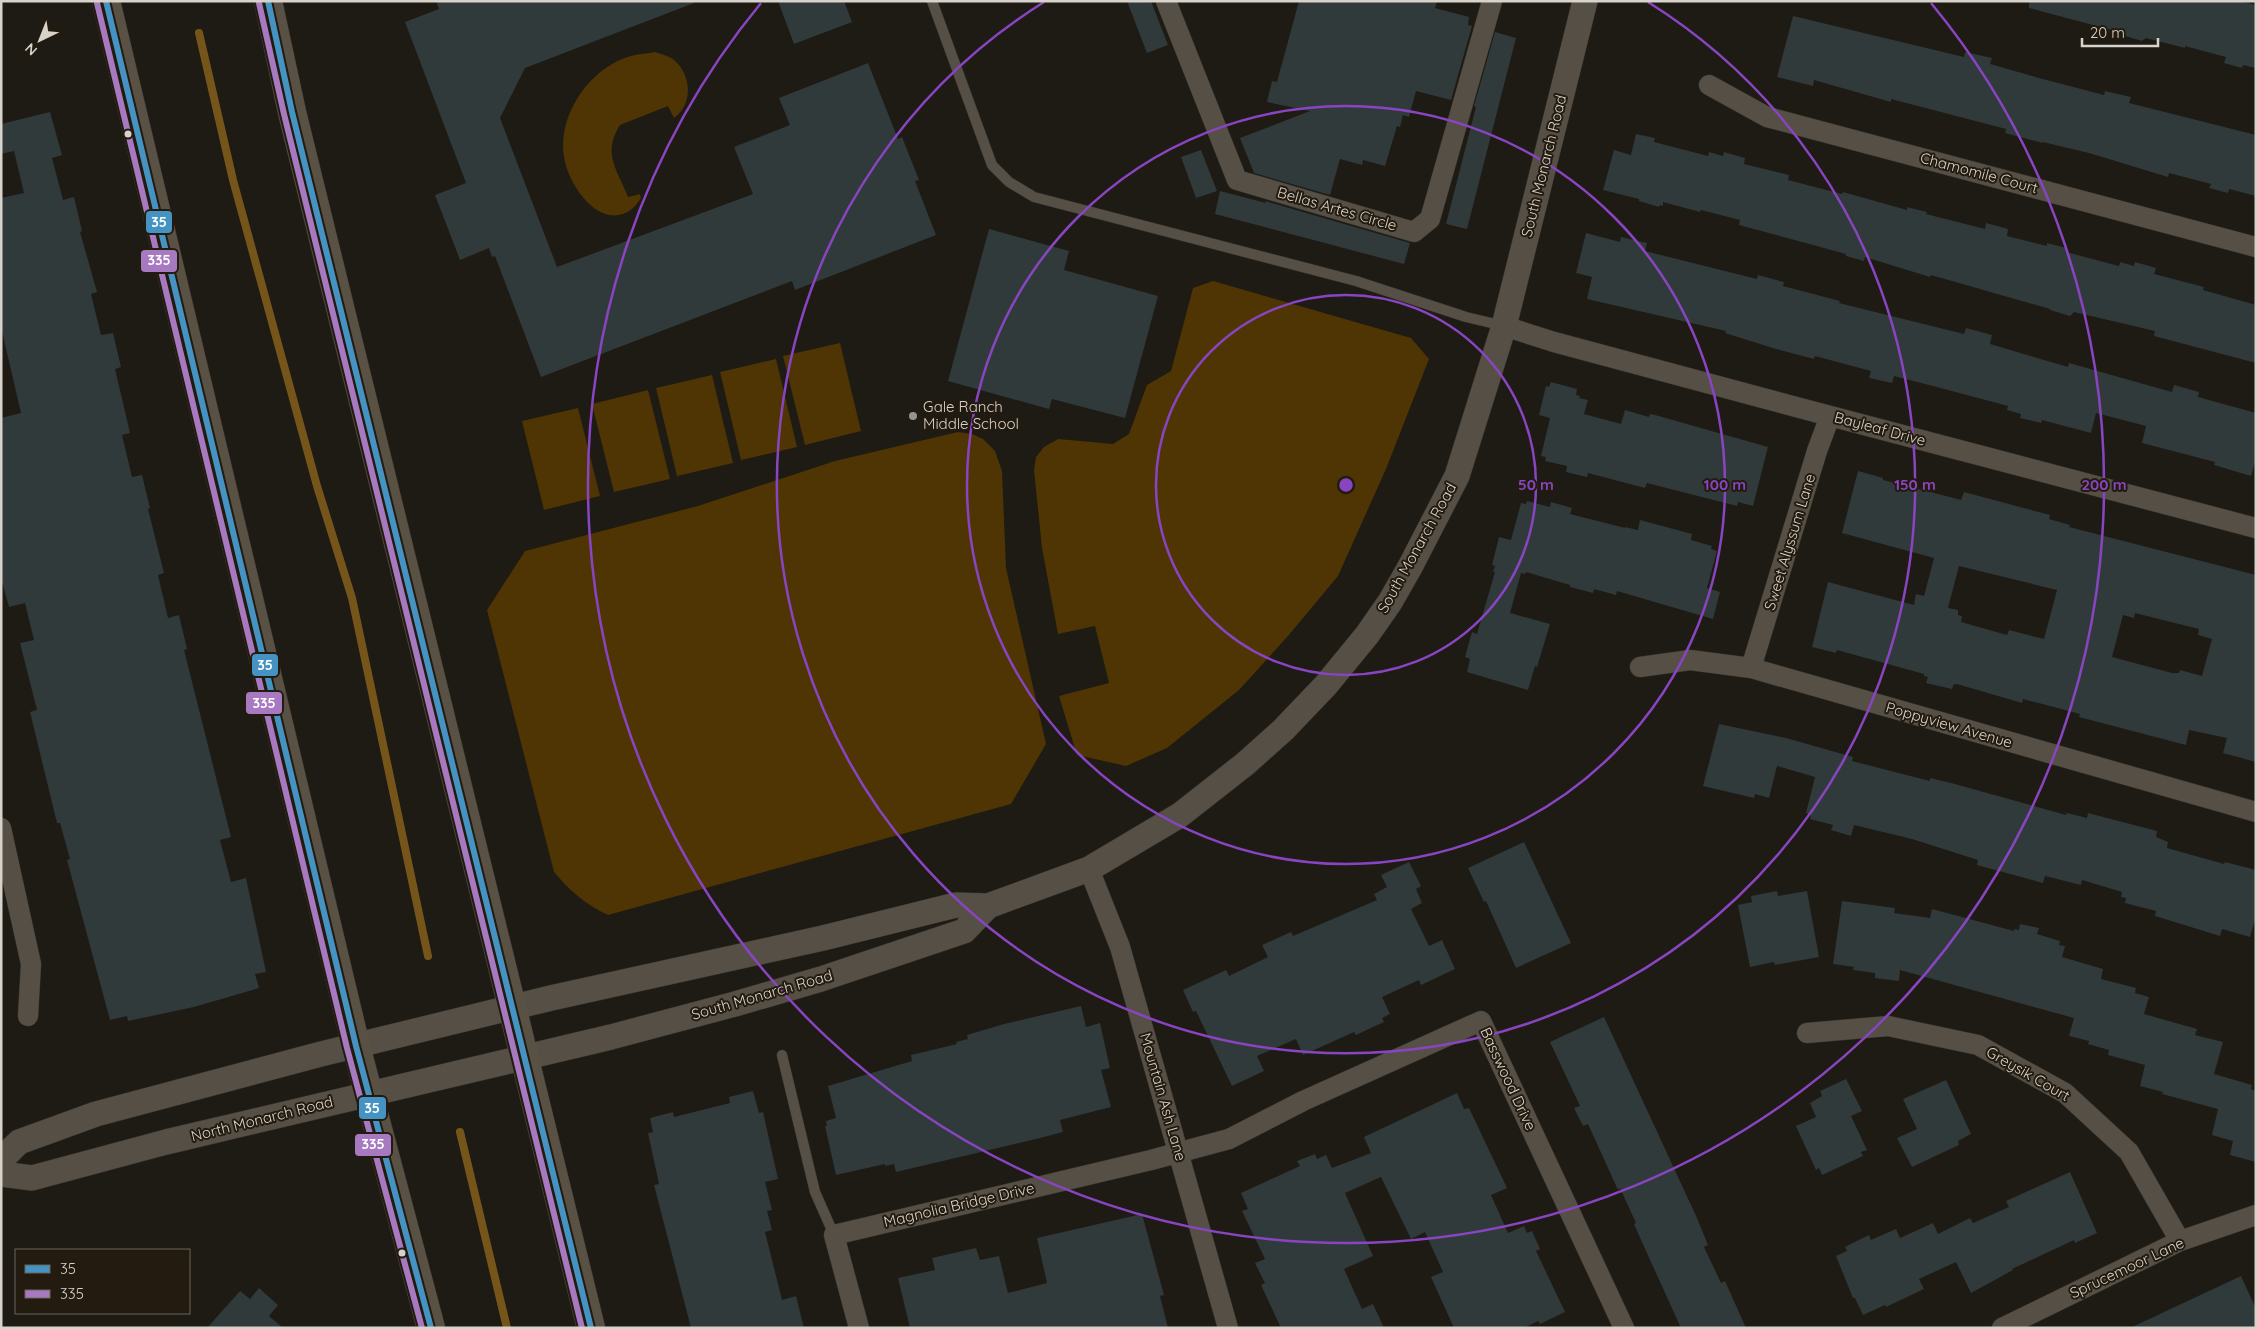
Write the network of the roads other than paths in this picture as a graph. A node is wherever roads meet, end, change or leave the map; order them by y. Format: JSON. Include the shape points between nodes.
{"nodes":[{"id":1,"x":106,"y":1,"type":"edge"},
{"id":2,"x":268,"y":1,"type":"edge"},
{"id":3,"x":932,"y":1,"type":"edge"},
{"id":4,"x":1166,"y":1,"type":"edge"},
{"id":5,"x":1492,"y":1,"type":"edge"},
{"id":6,"x":1585,"y":1,"type":"edge"},
{"id":7,"x":1709,"y":84,"type":"dead end"},
{"id":8,"x":2256,"y":247,"type":"edge"},
{"id":9,"x":1504,"y":326,"type":"junction"},
{"id":10,"x":1830,"y":416,"type":"junction"},
{"id":11,"x":2256,"y":528,"type":"edge"},
{"id":12,"x":1640,"y":667,"type":"dead end"},
{"id":13,"x":1752,"y":668,"type":"junction"},
{"id":14,"x":2256,"y":812,"type":"edge"},
{"id":15,"x":1,"y":828,"type":"edge"},
{"id":16,"x":1089,"y":869,"type":"junction"},
{"id":17,"x":988,"y":906,"type":"junction"},
{"id":18,"x":512,"y":1007,"type":"junction"},
{"id":19,"x":28,"y":1016,"type":"dead end"},
{"id":20,"x":1807,"y":1033,"type":"dead end"},
{"id":21,"x":356,"y":1046,"type":"junction"},
{"id":22,"x":782,"y":1055,"type":"dead end"},
{"id":23,"x":524,"y":1057,"type":"junction"},
{"id":24,"x":369,"y":1093,"type":"junction"},
{"id":25,"x":1178,"y":1151,"type":"junction"},
{"id":26,"x":1,"y":1160,"type":"edge"},
{"id":27,"x":1,"y":1174,"type":"edge"},
{"id":28,"x":2256,"y":1215,"type":"edge"},
{"id":29,"x":834,"y":1235,"type":"junction"},
{"id":30,"x":2180,"y":1241,"type":"junction"},
{"id":31,"x":431,"y":1328,"type":"edge"},
{"id":32,"x":591,"y":1328,"type":"edge"},
{"id":33,"x":859,"y":1328,"type":"edge"},
{"id":34,"x":1228,"y":1328,"type":"edge"},
{"id":35,"x":1624,"y":1328,"type":"edge"},
{"id":36,"x":2002,"y":1328,"type":"edge"}],
"edges":[{"from":1,"to":21,"type":"main road"},
{"from":2,"to":18,"type":"main road"},
{"from":3,"to":9,"type":"lane","via":[[992,165],[1008,182],[1034,197],[1356,281],[1466,318]]},
{"from":4,"to":5,"type":"street","name":"Bellas Artes Circle","via":[[1237,180],[1414,232],[1430,219]]},
{"from":6,"to":9,"type":"street","name":"South Monarch Road"},
{"from":7,"to":8,"type":"street","name":"Chamomile Court","via":[[1767,117]]},
{"from":9,"to":10,"type":"street","name":"Bayleaf Drive"},
{"from":9,"to":16,"type":"street","name":"South Monarch Road","via":[[1457,476],[1402,581],[1367,635],[1326,685],[1245,764],[1180,815]]},
{"from":10,"to":11,"type":"street","name":"Bayleaf Drive"},
{"from":10,"to":13,"type":"street","name":"Sweet Alyssum Lane"},
{"from":12,"to":13,"type":"street","name":"Poppyview Avenue","via":[[1690,660]]},
{"from":13,"to":14,"type":"street","name":"Poppyview Avenue"},
{"from":15,"to":19,"type":"street","via":[[31,964]]},
{"from":16,"to":17,"type":"street","name":"South Monarch Road"},
{"from":16,"to":25,"type":"street","name":"Mountain Ash Lane","via":[[1120,947]]},
{"from":17,"to":18,"type":"street","name":"South Monarch Road","via":[[956,905]]},
{"from":17,"to":23,"type":"street","name":"South Monarch Road","via":[[964,931],[930,943],[735,1004]]},
{"from":18,"to":21,"type":"street"},
{"from":18,"to":23,"type":"main road"},
{"from":20,"to":30,"type":"street","name":"Greysik Court","via":[[1888,1026],[1978,1045],[2065,1093],[2129,1152]]},
{"from":21,"to":24,"type":"main road"},
{"from":21,"to":26,"type":"street","via":[[96,1114],[19,1142]]},
{"from":22,"to":29,"type":"lane","via":[[816,1192]]},
{"from":23,"to":24,"type":"street","name":"North Monarch Road"},
{"from":23,"to":32,"type":"main road"},
{"from":24,"to":27,"type":"street","name":"North Monarch Road","via":[[32,1178]]},
{"from":24,"to":31,"type":"main road"},
{"from":25,"to":29,"type":"street","name":"Magnolia Bridge Drive"},
{"from":25,"to":34,"type":"street","name":"Mountain Ash Lane"},
{"from":25,"to":35,"type":"street","name":"Basswood Drive","via":[[1229,1139],[1303,1101],[1481,1021]]},
{"from":28,"to":30,"type":"street","name":"Sprucemoor Lane"},
{"from":29,"to":33,"type":"street"},
{"from":30,"to":36,"type":"street","name":"Sprucemoor Lane"}]}
